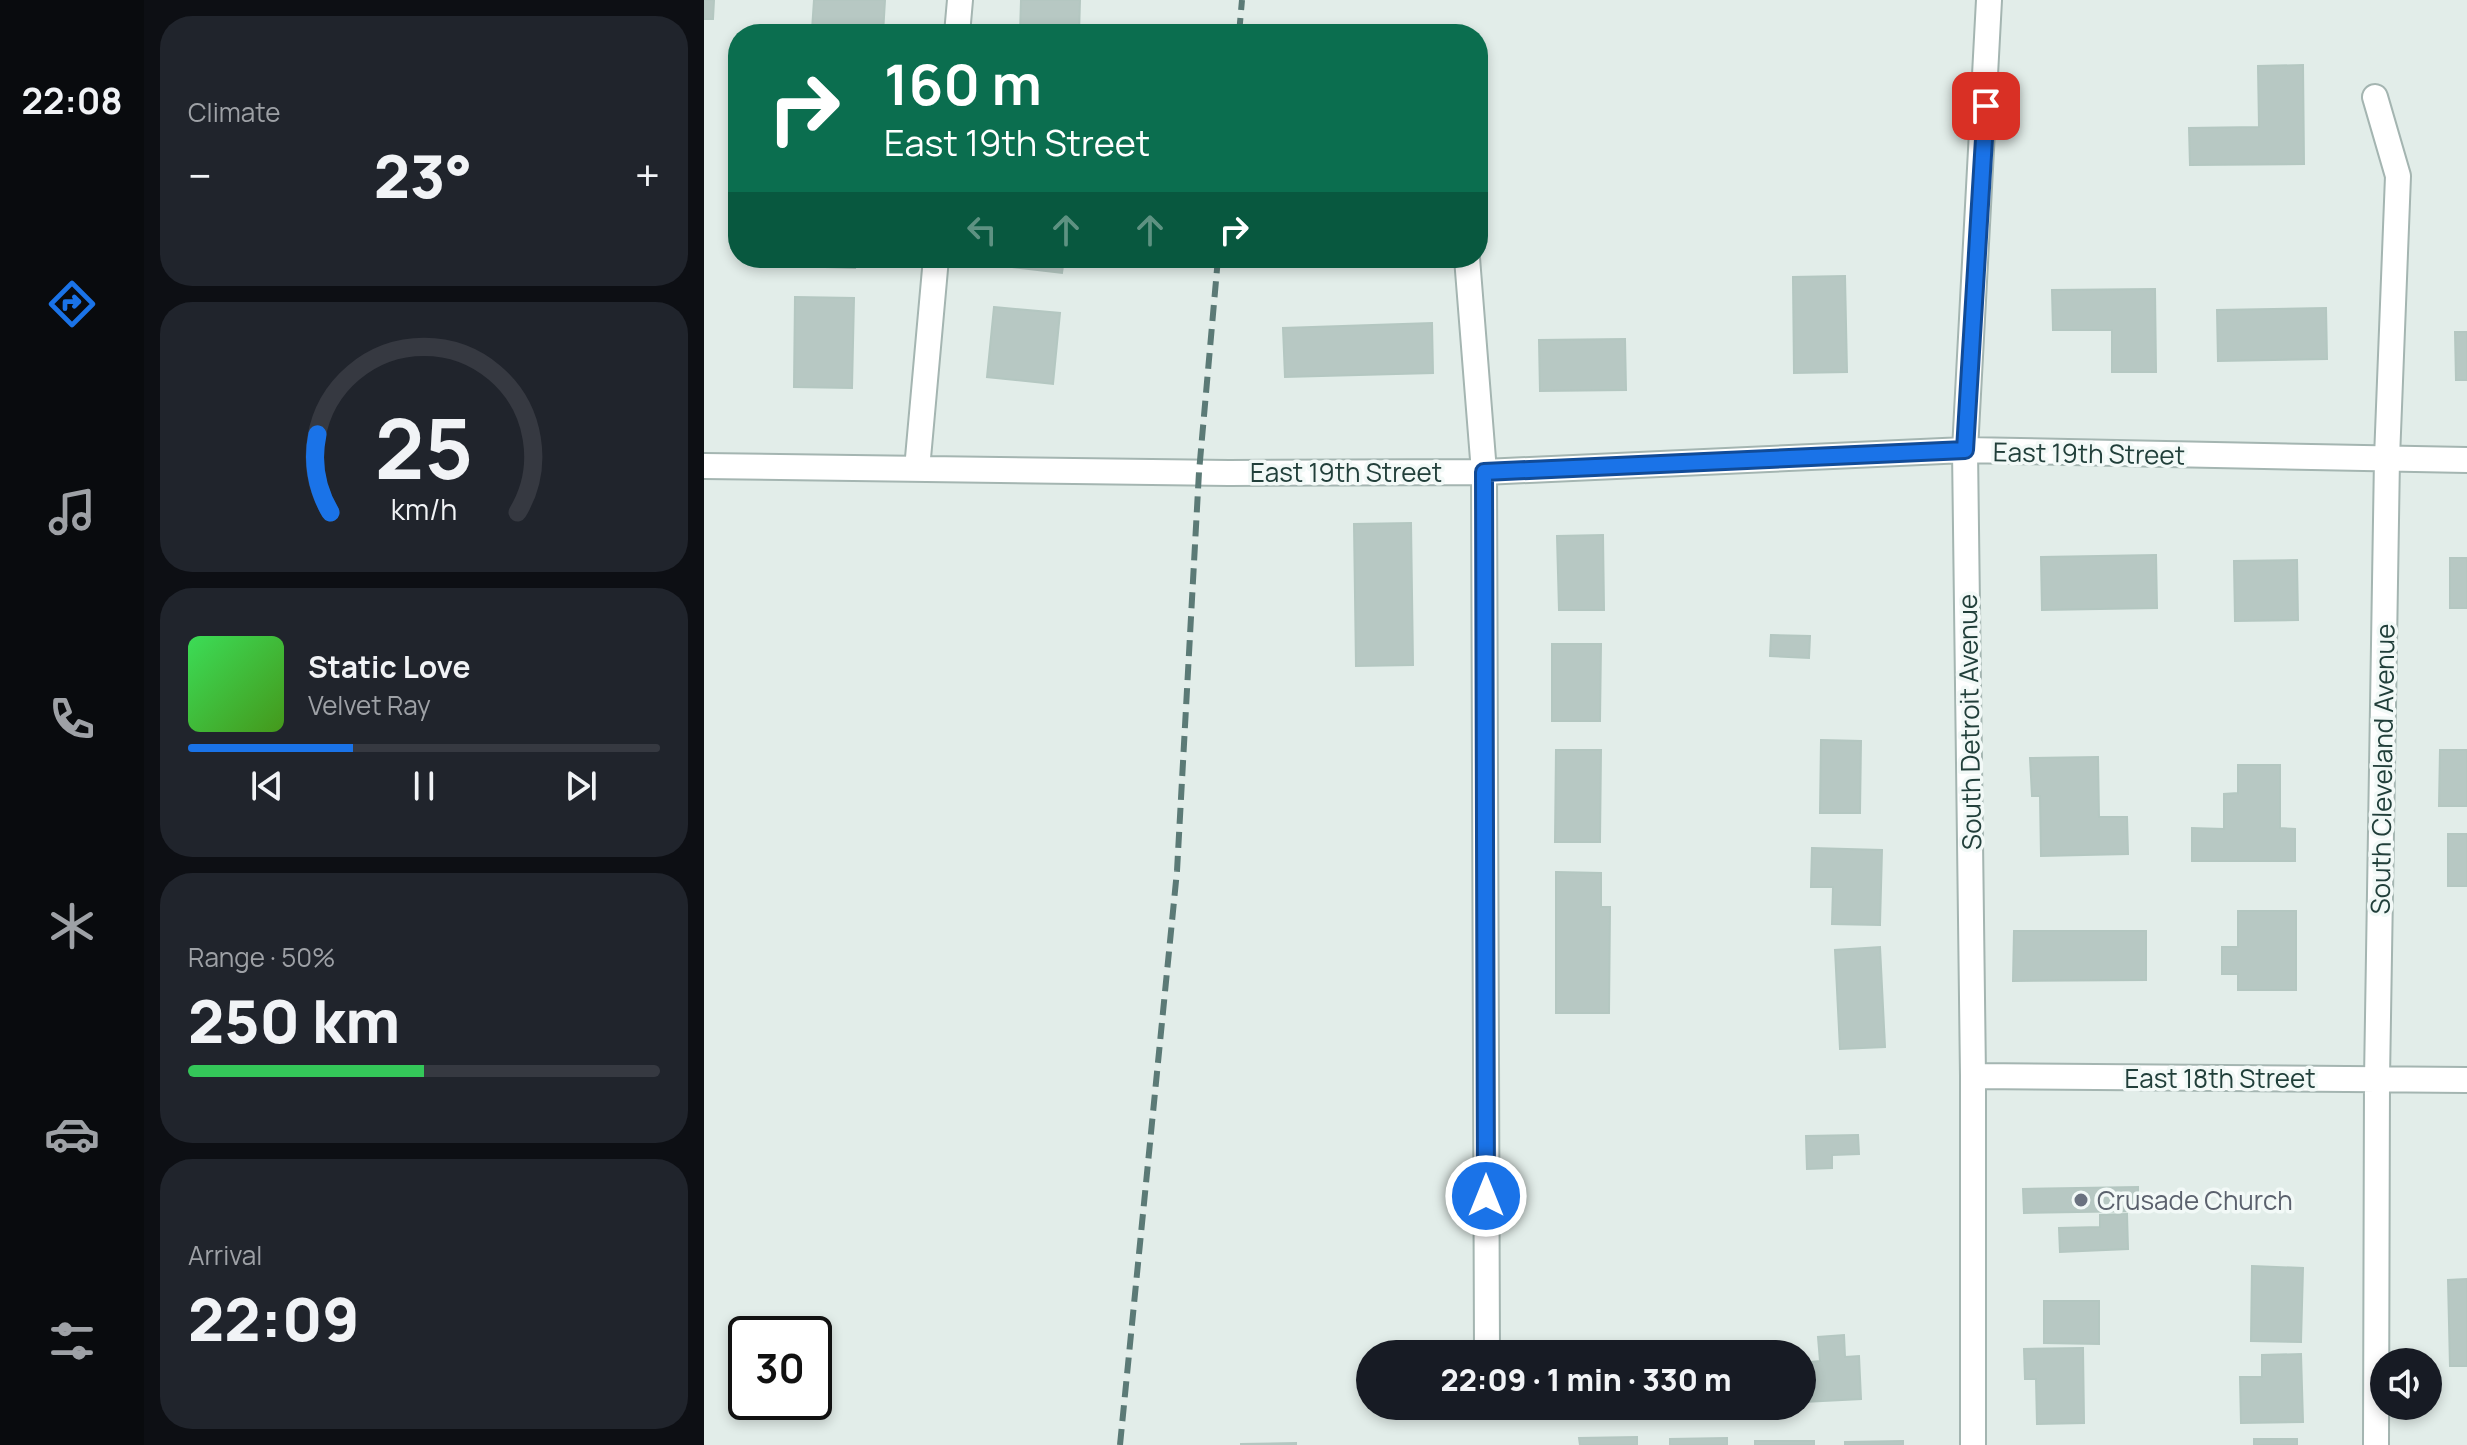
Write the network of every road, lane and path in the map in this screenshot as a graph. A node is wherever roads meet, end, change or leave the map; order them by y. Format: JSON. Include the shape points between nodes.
{"nodes":[{"id":1,"x":960,"y":0,"type":"edge"},
{"id":2,"x":1989,"y":0,"type":"edge"},
{"id":3,"x":958,"y":24,"type":"edge"},
{"id":4,"x":2375,"y":97,"type":"dead end"},
{"id":5,"x":935,"y":268,"type":"edge"},
{"id":6,"x":1468,"y":268,"type":"edge"},
{"id":7,"x":1965,"y":450,"type":"junction"},
{"id":8,"x":2387,"y":458,"type":"junction"},
{"id":9,"x":2467,"y":460,"type":"edge"},
{"id":10,"x":704,"y":466,"type":"edge"},
{"id":11,"x":917,"y":469,"type":"junction"},
{"id":12,"x":1484,"y":472,"type":"junction"},
{"id":13,"x":1973,"y":1076,"type":"junction"},
{"id":14,"x":2377,"y":1079,"type":"junction"},
{"id":15,"x":2467,"y":1080,"type":"edge"},
{"id":16,"x":1487,"y":1340,"type":"edge"},
{"id":17,"x":1973,"y":1445,"type":"edge"},
{"id":18,"x":2376,"y":1445,"type":"edge"}],
"edges":[{"from":1,"to":3,"type":"street"},
{"from":2,"to":7,"type":"street","name":"South Detroit Avenue"},
{"from":4,"to":8,"type":"street","name":"South Cleveland Avenue","via":[[2398,176]]},
{"from":5,"to":11,"type":"street"},
{"from":6,"to":12,"type":"street"},
{"from":7,"to":8,"type":"street","name":"East 19th Street"},
{"from":7,"to":12,"type":"street","name":"East 19th Street"},
{"from":7,"to":13,"type":"street","name":"South Detroit Avenue"},
{"from":8,"to":9,"type":"street","name":"East 19th Street"},
{"from":8,"to":14,"type":"street","name":"South Cleveland Avenue"},
{"from":10,"to":11,"type":"street","name":"East 19th Street"},
{"from":11,"to":12,"type":"street","name":"East 19th Street"},
{"from":12,"to":16,"type":"street"},
{"from":13,"to":14,"type":"street","name":"East 18th Street"},
{"from":13,"to":17,"type":"street","name":"South Detroit Avenue"},
{"from":14,"to":15,"type":"street","name":"East 18th Street"},
{"from":14,"to":18,"type":"street","name":"South Cleveland Avenue"}]}
